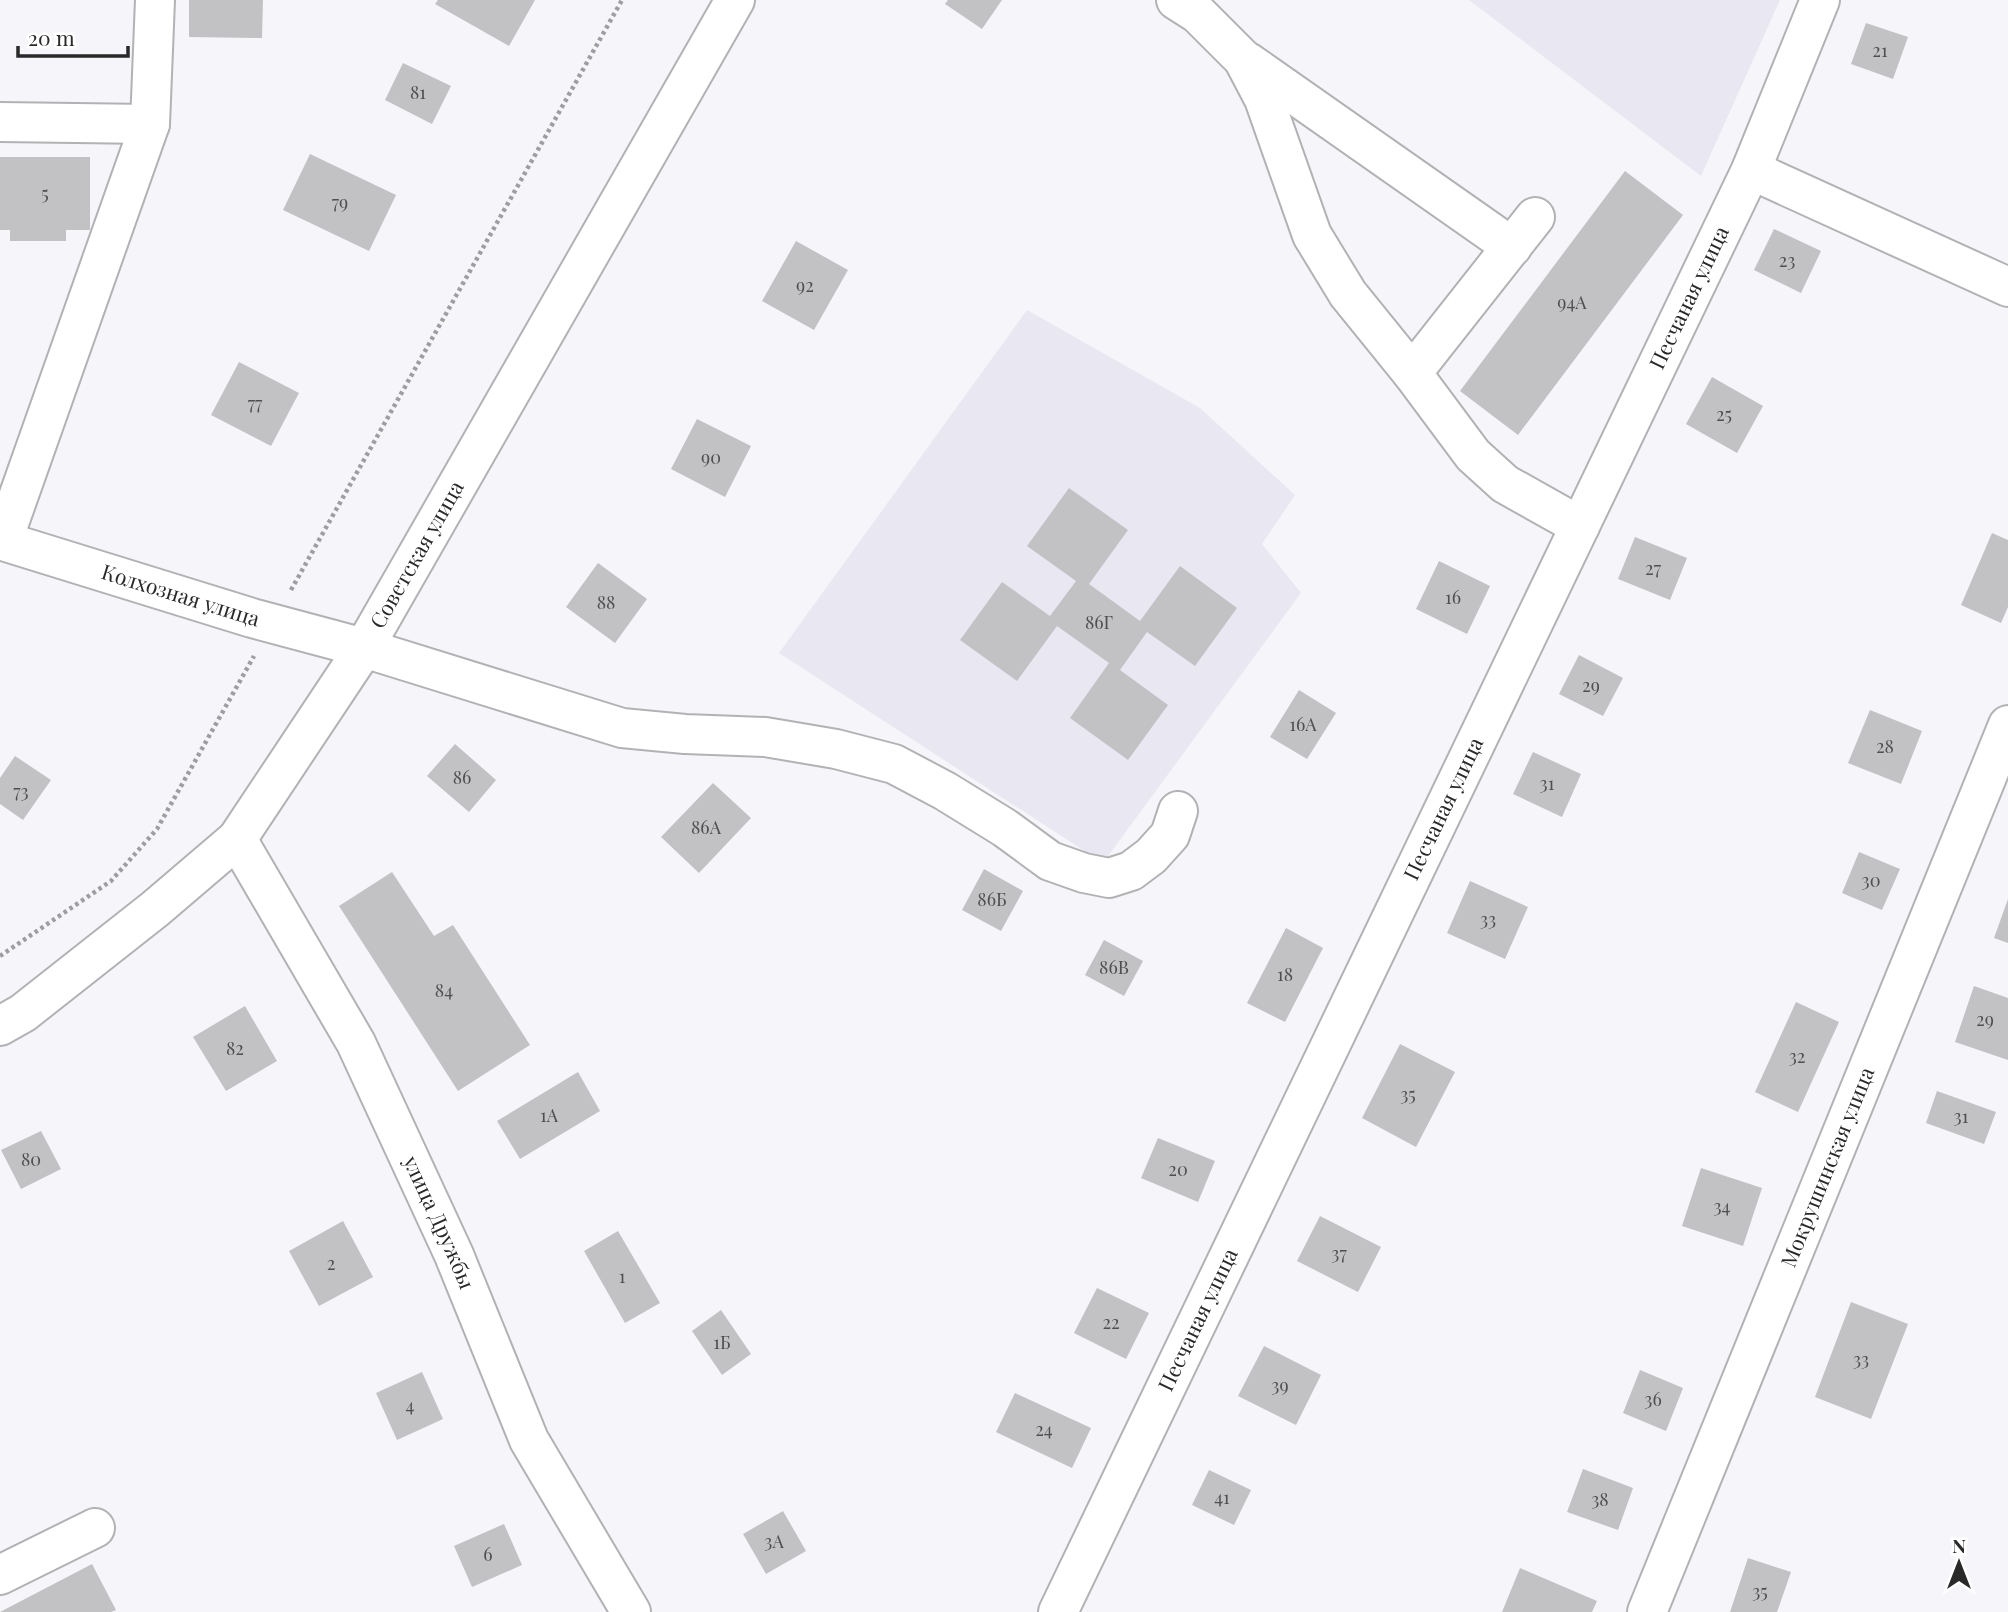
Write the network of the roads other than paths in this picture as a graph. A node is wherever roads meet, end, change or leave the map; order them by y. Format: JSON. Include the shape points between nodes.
{"nodes":[{"id":1,"x":155,"y":0,"type":"edge"},
{"id":2,"x":735,"y":0,"type":"edge"},
{"id":3,"x":1176,"y":0,"type":"edge"},
{"id":4,"x":1820,"y":0,"type":"edge"},
{"id":5,"x":1243,"y":59,"type":"junction"},
{"id":6,"x":0,"y":122,"type":"edge"},
{"id":7,"x":150,"y":124,"type":"junction"},
{"id":8,"x":1751,"y":170,"type":"junction"},
{"id":9,"x":1535,"y":217,"type":"dead end"},
{"id":10,"x":1512,"y":247,"type":"junction"},
{"id":11,"x":2008,"y":287,"type":"edge"},
{"id":12,"x":1412,"y":373,"type":"junction"},
{"id":13,"x":1580,"y":526,"type":"junction"},
{"id":14,"x":1,"y":540,"type":"edge"},
{"id":15,"x":364,"y":649,"type":"junction"},
{"id":16,"x":2008,"y":725,"type":"edge"},
{"id":17,"x":1178,"y":811,"type":"dead end"},
{"id":18,"x":237,"y":839,"type":"junction"},
{"id":19,"x":0,"y":1026,"type":"edge"},
{"id":20,"x":95,"y":1528,"type":"dead end"},
{"id":21,"x":0,"y":1576,"type":"edge"},
{"id":22,"x":631,"y":1612,"type":"edge"},
{"id":23,"x":1058,"y":1612,"type":"edge"},
{"id":24,"x":1647,"y":1612,"type":"edge"}],
"edges":[{"from":1,"to":7,"type":"street"},
{"from":2,"to":15,"type":"street","name":"Советская улица"},
{"from":3,"to":5,"type":"street","via":[[1198,14]]},
{"from":4,"to":8,"type":"street","name":"Песчаная улица"},
{"from":5,"to":10,"type":"street"},
{"from":5,"to":12,"type":"street","via":[[1264,99],[1312,235],[1348,294]]},
{"from":6,"to":7,"type":"street"},
{"from":7,"to":14,"type":"street"},
{"from":8,"to":11,"type":"street"},
{"from":8,"to":13,"type":"street","name":"Песчаная улица"},
{"from":9,"to":10,"type":"street"},
{"from":10,"to":12,"type":"street"},
{"from":12,"to":13,"type":"street","via":[[1473,455],[1497,477]]},
{"from":13,"to":23,"type":"street","name":"Песчаная улица"},
{"from":14,"to":15,"type":"street","name":"Колхозная улица"},
{"from":15,"to":17,"type":"street","name":"Колхозная улица","via":[[622,728],[765,737],[894,764],[946,791],[1049,861],[1109,878],[1131,871],[1151,856],[1170,835]]},
{"from":15,"to":18,"type":"street","name":"Советская улица"},
{"from":16,"to":24,"type":"street","name":"Мокрушинская улица"},
{"from":18,"to":19,"type":"street","name":"Советская улица","via":[[155,909]]},
{"from":18,"to":22,"type":"street","name":"улица Дружбы","via":[[356,1043],[454,1255],[529,1440]]},
{"from":20,"to":21,"type":"street"}]}
